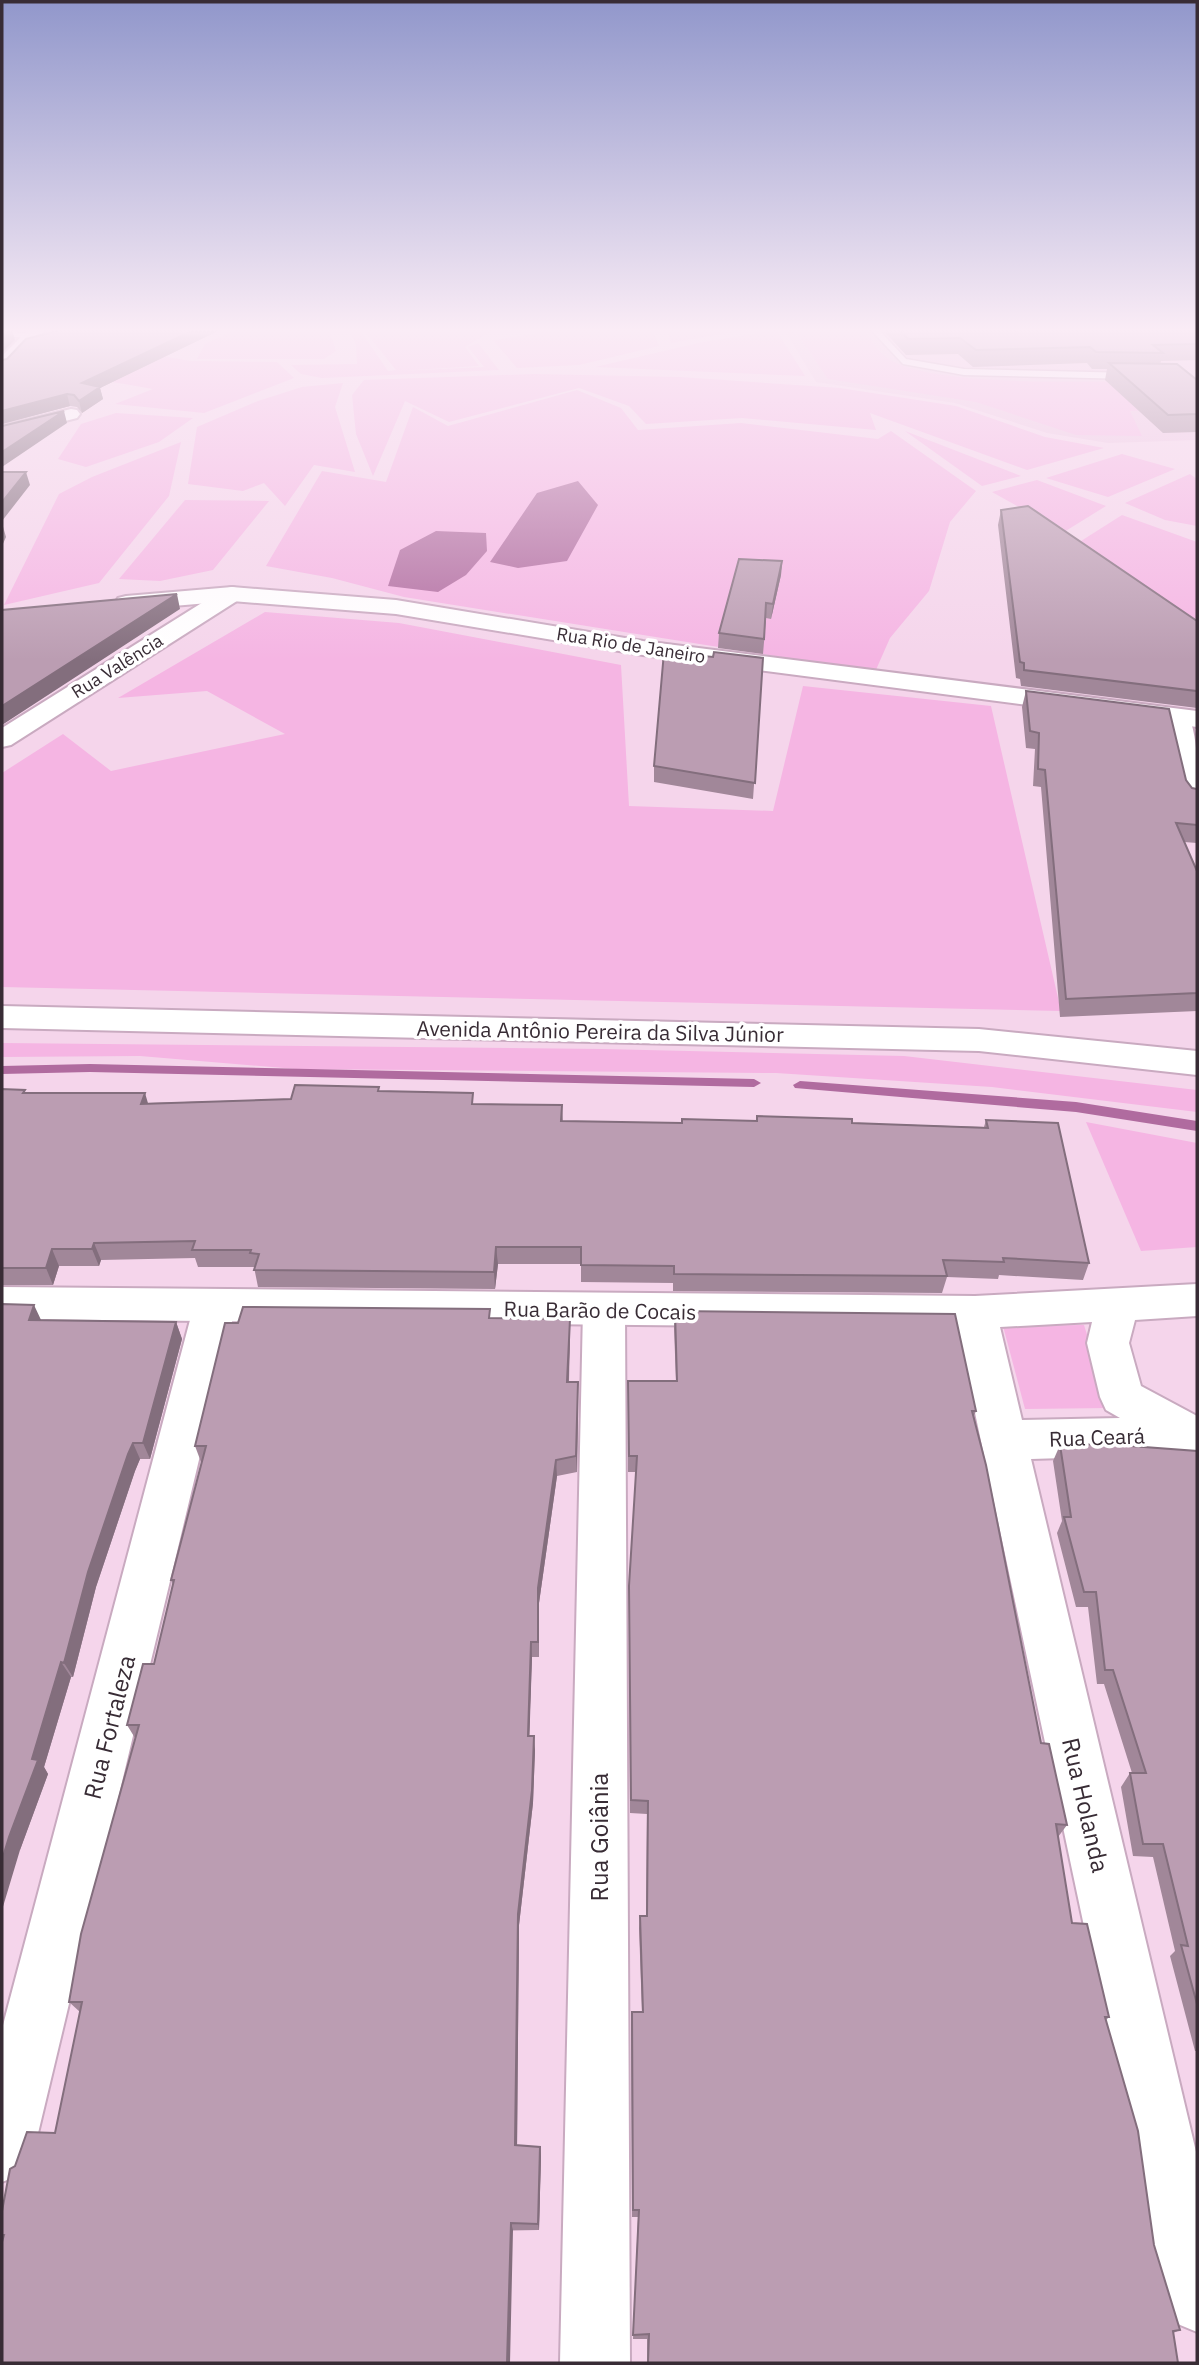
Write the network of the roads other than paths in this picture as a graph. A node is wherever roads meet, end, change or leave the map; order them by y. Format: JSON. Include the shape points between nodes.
{"nodes":[{"id":1,"x":232,"y":594,"type":"junction"},
{"id":2,"x":103,"y":606,"type":"edge"},
{"id":3,"x":1188,"y":719,"type":"edge"},
{"id":4,"x":2,"y":739,"type":"edge"},
{"id":5,"x":1197,"y":797,"type":"edge"},
{"id":6,"x":2,"y":1017,"type":"edge"},
{"id":7,"x":1197,"y":1063,"type":"edge"},
{"id":8,"x":1197,"y":1300,"type":"edge"},
{"id":9,"x":2,"y":1303,"type":"edge"},
{"id":10,"x":215,"y":1305,"type":"junction"},
{"id":11,"x":1118,"y":1305,"type":"junction"},
{"id":12,"x":604,"y":1310,"type":"junction"},
{"id":13,"x":975,"y":1312,"type":"junction"},
{"id":14,"x":1193,"y":1435,"type":"edge"},
{"id":15,"x":1004,"y":1440,"type":"junction"},
{"id":16,"x":2,"y":2150,"type":"edge"},
{"id":17,"x":1197,"y":2298,"type":"edge"},
{"id":18,"x":595,"y":2363,"type":"edge"}],
"edges":[{"from":1,"to":2,"type":"street","name":"Rua Rio de Janeiro"},
{"from":1,"to":3,"type":"street","name":"Rua Rio de Janeiro","via":[[396,607],[643,648]]},
{"from":1,"to":4,"type":"street","name":"Rua Valência"},
{"from":3,"to":5,"type":"street"},
{"from":6,"to":7,"type":"street","name":"Avenida Antônio Pereira da Silva Júnior","via":[[979,1040]]},
{"from":8,"to":11,"type":"street","name":"Rua Barão de Cocais"},
{"from":9,"to":10,"type":"street","name":"Rua Barão de Cocais"},
{"from":10,"to":12,"type":"street","name":"Rua Barão de Cocais"},
{"from":10,"to":16,"type":"street","name":"Rua Fortaleza"},
{"from":11,"to":13,"type":"street","name":"Rua Barão de Cocais"},
{"from":11,"to":14,"type":"street","name":"Rua Ceará","via":[[1108,1343],[1122,1397]]},
{"from":12,"to":13,"type":"street","name":"Rua Barão de Cocais"},
{"from":12,"to":18,"type":"street","name":"Rua Goiânia"},
{"from":13,"to":15,"type":"street","name":"Rua Holanda"},
{"from":14,"to":15,"type":"street","name":"Rua Ceará"},
{"from":15,"to":17,"type":"street","name":"Rua Holanda"}]}
